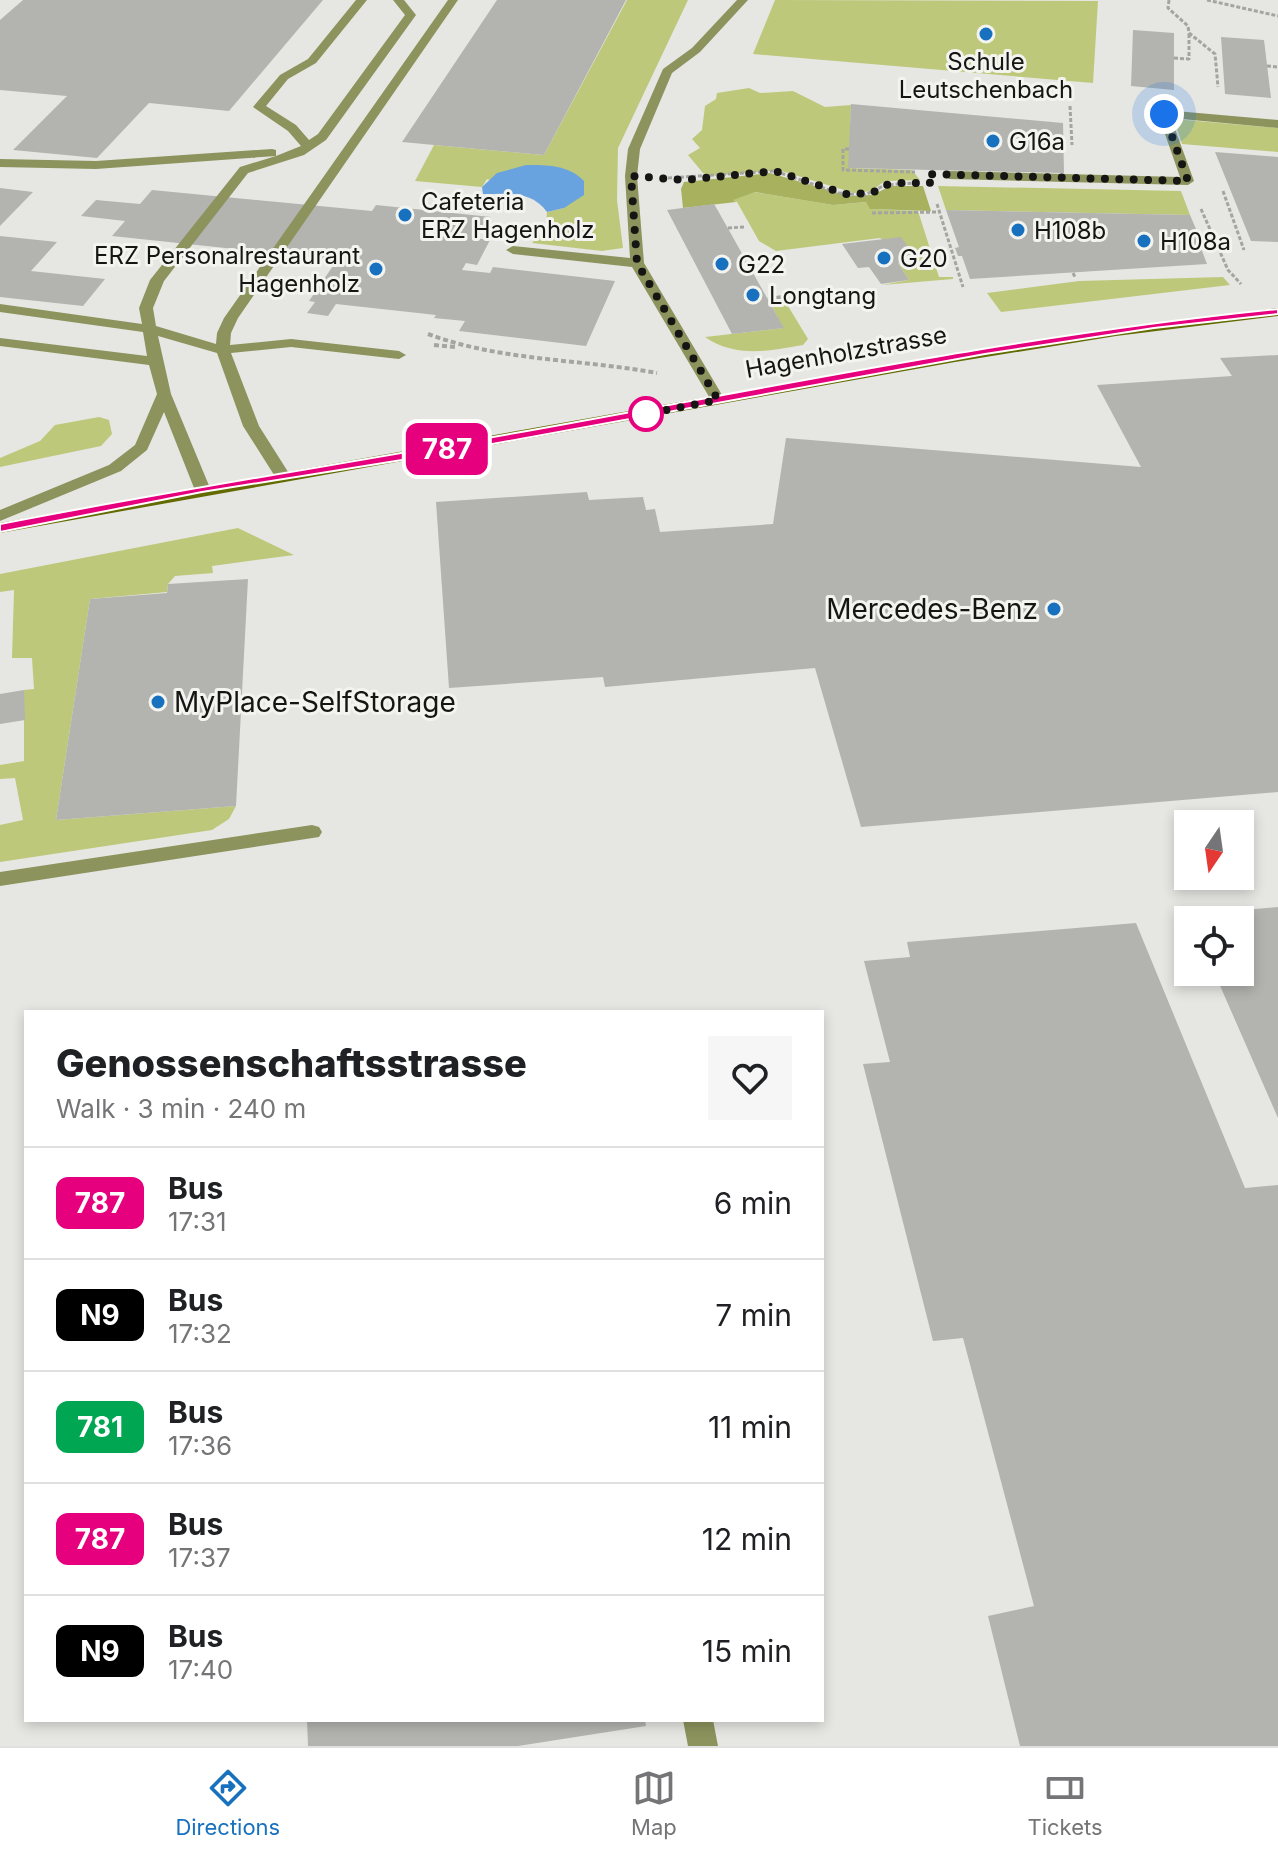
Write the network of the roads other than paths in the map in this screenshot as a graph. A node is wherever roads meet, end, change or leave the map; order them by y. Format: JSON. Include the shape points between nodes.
{"nodes":[{"id":1,"x":362,"y":0,"type":"edge"},
{"id":2,"x":398,"y":0,"type":"edge"},
{"id":3,"x":453,"y":0,"type":"edge"},
{"id":4,"x":743,"y":0,"type":"edge"},
{"id":5,"x":1278,"y":124,"type":"edge"},
{"id":6,"x":304,"y":149,"type":"junction"},
{"id":7,"x":0,"y":163,"type":"edge"},
{"id":8,"x":949,"y":175,"type":"road end"},
{"id":9,"x":513,"y":250,"type":"dead end"},
{"id":10,"x":637,"y":263,"type":"junction"},
{"id":11,"x":0,"y":308,"type":"edge"},
{"id":12,"x":1278,"y":312,"type":"edge"},
{"id":13,"x":7,"y":319,"type":"edge"},
{"id":14,"x":150,"y":329,"type":"junction"},
{"id":15,"x":0,"y":336,"type":"edge"},
{"id":16,"x":0,"y":342,"type":"edge"},
{"id":17,"x":223,"y":350,"type":"junction"},
{"id":18,"x":399,"y":355,"type":"road end"},
{"id":19,"x":155,"y":361,"type":"junction"},
{"id":20,"x":164,"y":394,"type":"junction"},
{"id":21,"x":718,"y":400,"type":"junction"},
{"id":22,"x":282,"y":475,"type":"junction"},
{"id":23,"x":202,"y":488,"type":"junction"},
{"id":24,"x":0,"y":516,"type":"edge"},
{"id":25,"x":0,"y":528,"type":"edge"},
{"id":26,"x":312,"y":832,"type":"dead end"},
{"id":27,"x":0,"y":879,"type":"edge"},
{"id":28,"x":698,"y":1722,"type":"edge"},
{"id":29,"x":703,"y":1746,"type":"edge"}],
"edges":[{"from":1,"to":6,"type":"lane","via":[[312,61],[284,77],[259,107],[292,128]]},
{"from":2,"to":6,"type":"lane","via":[[411,15],[322,137]]},
{"from":3,"to":17,"type":"lane","via":[[231,318]]},
{"from":4,"to":10,"type":"lane","via":[[696,50],[667,71],[634,149]]},
{"from":5,"to":8,"type":"lane","via":[[1164,114],[1188,181]]},
{"from":6,"to":7,"type":"lane","via":[[96,165]]},
{"from":6,"to":14,"type":"lane","via":[[244,170],[157,280],[146,308]]},
{"from":9,"to":10,"type":"lane"},
{"from":10,"to":21,"type":"lane"},
{"from":11,"to":14,"type":"lane"},
{"from":12,"to":21,"type":"street","name":"Hagenholzstrasse","via":[[1000,348]]},
{"from":13,"to":14,"type":"lane"},
{"from":13,"to":15,"type":"lane"},
{"from":14,"to":17,"type":"lane"},
{"from":14,"to":19,"type":"lane"},
{"from":16,"to":19,"type":"lane"},
{"from":17,"to":18,"type":"lane","via":[[291,343]]},
{"from":17,"to":22,"type":"lane","via":[[251,426]]},
{"from":19,"to":20,"type":"lane"},
{"from":20,"to":23,"type":"lane"},
{"from":20,"to":24,"type":"lane","via":[[142,447],[115,468]]},
{"from":21,"to":22,"type":"street","name":"Hagenholzstrasse"},
{"from":22,"to":23,"type":"street","name":"Hagenholzstrasse"},
{"from":23,"to":25,"type":"street","name":"Hagenholzstrasse"},
{"from":26,"to":27,"type":"lane"},
{"from":28,"to":29,"type":"lane"}]}
